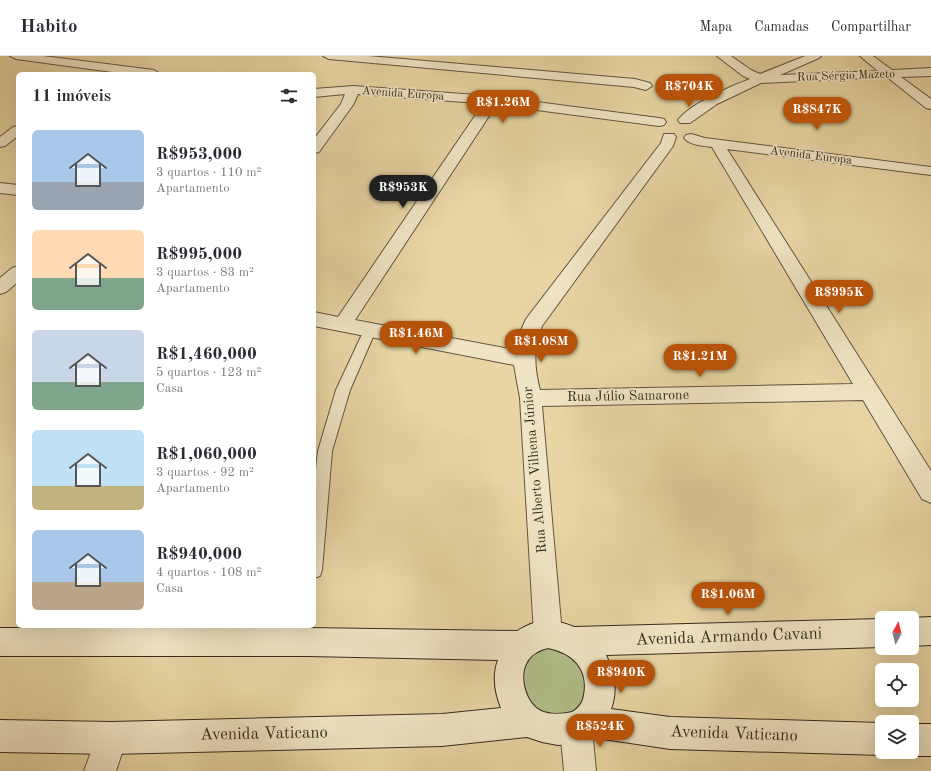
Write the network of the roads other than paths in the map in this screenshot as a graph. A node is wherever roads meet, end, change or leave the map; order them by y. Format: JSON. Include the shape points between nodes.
{"nodes":[{"id":1,"x":90,"y":56,"type":"edge"},
{"id":2,"x":329,"y":56,"type":"edge"},
{"id":3,"x":723,"y":56,"type":"edge"},
{"id":4,"x":815,"y":56,"type":"edge"},
{"id":5,"x":866,"y":56,"type":"edge"},
{"id":6,"x":59,"y":58,"type":"edge"},
{"id":7,"x":11,"y":60,"type":"edge"},
{"id":8,"x":40,"y":68,"type":"junction"},
{"id":9,"x":80,"y":69,"type":"edge"},
{"id":10,"x":124,"y":72,"type":"edge"},
{"id":11,"x":931,"y":72,"type":"edge"},
{"id":12,"x":892,"y":75,"type":"junction"},
{"id":13,"x":761,"y":79,"type":"junction"},
{"id":14,"x":646,"y":86,"type":"dead end"},
{"id":15,"x":353,"y":90,"type":"junction"},
{"id":16,"x":316,"y":93,"type":"edge"},
{"id":17,"x":316,"y":104,"type":"edge"},
{"id":18,"x":347,"y":105,"type":"junction"},
{"id":19,"x":931,"y":105,"type":"edge"},
{"id":20,"x":486,"y":110,"type":"junction"},
{"id":21,"x":685,"y":120,"type":"junction"},
{"id":22,"x":662,"y":130,"type":"junction"},
{"id":23,"x":16,"y":131,"type":"edge"},
{"id":24,"x":695,"y":134,"type":"junction"},
{"id":25,"x":0,"y":143,"type":"edge"},
{"id":26,"x":719,"y":144,"type":"junction"},
{"id":27,"x":316,"y":146,"type":"edge"},
{"id":28,"x":926,"y":165,"type":"edge"},
{"id":29,"x":0,"y":188,"type":"edge"},
{"id":30,"x":16,"y":190,"type":"edge"},
{"id":31,"x":16,"y":274,"type":"edge"},
{"id":32,"x":0,"y":288,"type":"edge"},
{"id":33,"x":316,"y":320,"type":"edge"},
{"id":34,"x":343,"y":324,"type":"junction"},
{"id":35,"x":370,"y":330,"type":"junction"},
{"id":36,"x":523,"y":359,"type":"junction"},
{"id":37,"x":869,"y":392,"type":"junction"},
{"id":38,"x":531,"y":398,"type":"junction"},
{"id":39,"x":931,"y":492,"type":"edge"},
{"id":40,"x":316,"y":548,"type":"edge"},
{"id":41,"x":931,"y":631,"type":"edge"},
{"id":42,"x":919,"y":632,"type":"edge"},
{"id":43,"x":875,"y":633,"type":"edge"},
{"id":44,"x":309,"y":634,"type":"edge"},
{"id":45,"x":562,"y":638,"type":"junction"},
{"id":46,"x":0,"y":642,"type":"edge"},
{"id":47,"x":522,"y":646,"type":"junction"},
{"id":48,"x":528,"y":720,"type":"junction"},
{"id":49,"x":582,"y":724,"type":"junction"},
{"id":50,"x":0,"y":736,"type":"edge"},
{"id":51,"x":111,"y":738,"type":"junction"},
{"id":52,"x":875,"y":739,"type":"edge"},
{"id":53,"x":919,"y":740,"type":"edge"},
{"id":54,"x":931,"y":740,"type":"edge"},
{"id":55,"x":100,"y":771,"type":"edge"},
{"id":56,"x":580,"y":771,"type":"edge"}],
"edges":[{"from":1,"to":9,"type":"street"},
{"from":2,"to":14,"type":"street"},
{"from":3,"to":13,"type":"street","via":[[747,74]]},
{"from":4,"to":13,"type":"street"},
{"from":5,"to":12,"type":"street"},
{"from":6,"to":7,"type":"street"},
{"from":6,"to":8,"type":"street"},
{"from":6,"to":9,"type":"street"},
{"from":7,"to":8,"type":"street"},
{"from":8,"to":9,"type":"street","via":[[63,72]]},
{"from":9,"to":10,"type":"street"},
{"from":11,"to":12,"type":"street","name":"Rua Sérgio Mazeto"},
{"from":12,"to":13,"type":"street","name":"Rua Sérgio Mazeto"},
{"from":12,"to":19,"type":"street"},
{"from":13,"to":21,"type":"street","via":[[696,111]]},
{"from":15,"to":16,"type":"street","name":"Avenida Europa"},
{"from":15,"to":18,"type":"street"},
{"from":15,"to":22,"type":"street","name":"Avenida Europa","via":[[491,100]]},
{"from":17,"to":18,"type":"street","name":"Avenida Europa"},
{"from":18,"to":20,"type":"street","name":"Avenida Europa","via":[[368,100]]},
{"from":18,"to":27,"type":"street"},
{"from":20,"to":22,"type":"street","name":"Avenida Europa"},
{"from":20,"to":34,"type":"street"},
{"from":21,"to":22,"type":"street","name":"Avenida Europa","via":[[670,118]]},
{"from":21,"to":24,"type":"street","name":"Avenida Europa","via":[[696,126]]},
{"from":22,"to":24,"type":"street","name":"Avenida Europa"},
{"from":22,"to":36,"type":"street","name":"Rua Alberto Vilhena Júnior","via":[[668,144],[532,324],[525,340]]},
{"from":23,"to":25,"type":"street"},
{"from":24,"to":26,"type":"street","name":"Avenida Europa","via":[[703,142]]},
{"from":24,"to":28,"type":"street","name":"Avenida Europa"},
{"from":26,"to":28,"type":"street","name":"Avenida Europa"},
{"from":26,"to":37,"type":"street","via":[[719,148]]},
{"from":29,"to":30,"type":"street"},
{"from":31,"to":32,"type":"street"},
{"from":33,"to":34,"type":"street"},
{"from":34,"to":35,"type":"street"},
{"from":35,"to":36,"type":"street"},
{"from":35,"to":40,"type":"lane","via":[[343,390],[325,451]]},
{"from":36,"to":38,"type":"street","name":"Rua Alberto Vilhena Júnior"},
{"from":37,"to":38,"type":"street","name":"Rua Júlio Samarone"},
{"from":37,"to":39,"type":"street"},
{"from":38,"to":45,"type":"street","name":"Rua Alberto Vilhena Júnior"},
{"from":41,"to":42,"type":"street"},
{"from":43,"to":45,"type":"street","name":"Avenida Armando Cavani"},
{"from":44,"to":46,"type":"street"},
{"from":44,"to":47,"type":"street"},
{"from":45,"to":47,"type":"street","name":"Avenida Armando Cavani","via":[[534,637]]},
{"from":45,"to":49,"type":"street","via":[[586,651],[595,663],[600,678],[596,708]]},
{"from":47,"to":48,"type":"street","name":"Avenida Armando Cavani","via":[[513,658],[508,674],[516,707]]},
{"from":48,"to":49,"type":"street","name":"Avenida Armando Cavani","via":[[542,727],[558,730]]},
{"from":48,"to":51,"type":"street","name":"Avenida Vaticano","via":[[442,730]]},
{"from":49,"to":52,"type":"street","name":"Avenida Vaticano","via":[[670,733]]},
{"from":49,"to":56,"type":"street"},
{"from":50,"to":51,"type":"street","name":"Avenida Vaticano"},
{"from":51,"to":55,"type":"street"},
{"from":53,"to":54,"type":"street"}]}
